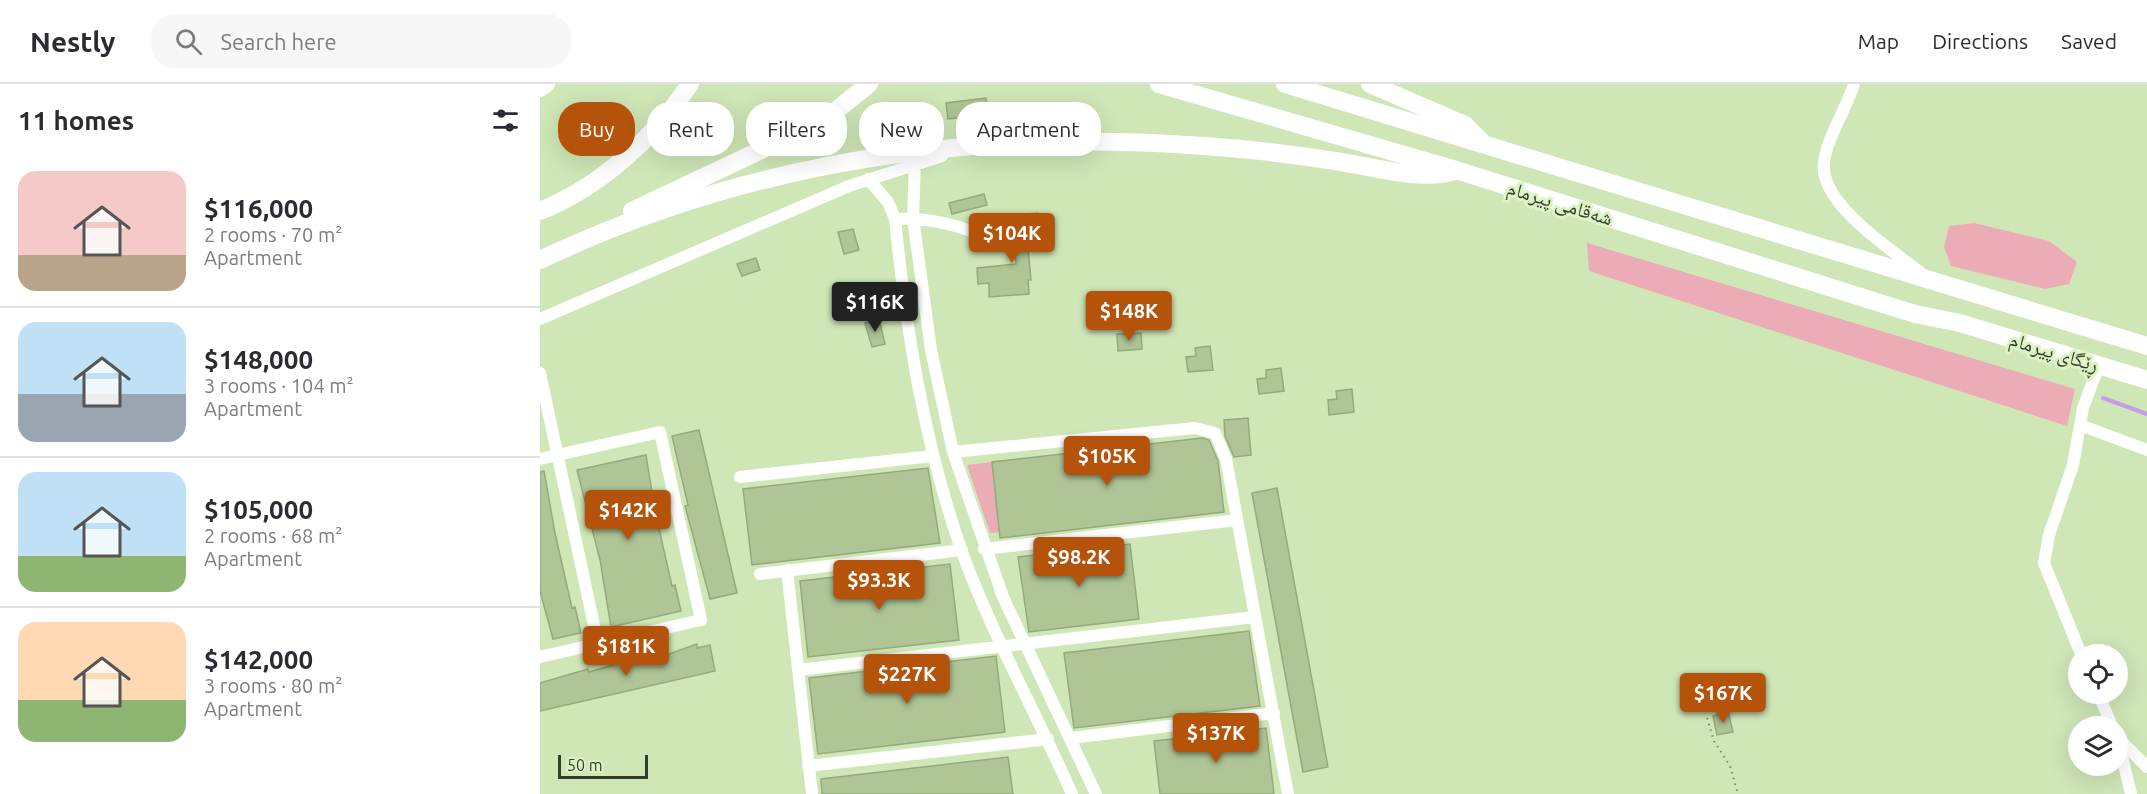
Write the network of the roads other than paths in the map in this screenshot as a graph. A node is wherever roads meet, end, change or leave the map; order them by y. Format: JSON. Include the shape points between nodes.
{"nodes":[{"id":1,"x":546,"y":84,"type":"edge"},
{"id":2,"x":690,"y":84,"type":"edge"},
{"id":3,"x":869,"y":84,"type":"edge"},
{"id":4,"x":1159,"y":84,"type":"edge"},
{"id":5,"x":1285,"y":84,"type":"edge"},
{"id":6,"x":1370,"y":84,"type":"edge"},
{"id":7,"x":1854,"y":84,"type":"edge"},
{"id":8,"x":540,"y":87,"type":"edge"},
{"id":9,"x":1101,"y":142,"type":"edge"},
{"id":10,"x":1486,"y":146,"type":"junction"},
{"id":11,"x":956,"y":147,"type":"edge"},
{"id":12,"x":956,"y":153,"type":"edge"},
{"id":13,"x":915,"y":163,"type":"junction"},
{"id":14,"x":1456,"y":170,"type":"junction"},
{"id":15,"x":868,"y":179,"type":"junction"},
{"id":16,"x":540,"y":211,"type":"edge"},
{"id":17,"x":914,"y":218,"type":"junction"},
{"id":18,"x":895,"y":219,"type":"junction"},
{"id":19,"x":991,"y":239,"type":"dead end"},
{"id":20,"x":571,"y":246,"type":"junction"},
{"id":21,"x":540,"y":260,"type":"edge"},
{"id":22,"x":1931,"y":282,"type":"junction"},
{"id":23,"x":1969,"y":294,"type":"joint"},
{"id":24,"x":540,"y":319,"type":"edge"},
{"id":25,"x":1960,"y":323,"type":"joint"},
{"id":26,"x":2147,"y":346,"type":"edge"},
{"id":27,"x":2098,"y":365,"type":"junction"},
{"id":28,"x":540,"y":373,"type":"edge"},
{"id":29,"x":2147,"y":380,"type":"edge"},
{"id":30,"x":2080,"y":425,"type":"junction"},
{"id":31,"x":2147,"y":450,"type":"edge"},
{"id":32,"x":953,"y":452,"type":"junction"},
{"id":33,"x":557,"y":455,"type":"junction"},
{"id":34,"x":933,"y":456,"type":"junction"},
{"id":35,"x":540,"y":459,"type":"edge"},
{"id":36,"x":740,"y":477,"type":"dead end"},
{"id":37,"x":1237,"y":520,"type":"junction"},
{"id":38,"x":984,"y":549,"type":"junction"},
{"id":39,"x":962,"y":550,"type":"junction"},
{"id":40,"x":787,"y":570,"type":"junction"},
{"id":41,"x":760,"y":574,"type":"dead end"},
{"id":42,"x":1255,"y":617,"type":"junction"},
{"id":43,"x":598,"y":644,"type":"junction"},
{"id":44,"x":2077,"y":644,"type":"edge"},
{"id":45,"x":1025,"y":645,"type":"junction"},
{"id":46,"x":1001,"y":646,"type":"junction"},
{"id":47,"x":540,"y":657,"type":"edge"},
{"id":48,"x":798,"y":670,"type":"junction"},
{"id":49,"x":1274,"y":713,"type":"junction"},
{"id":50,"x":1071,"y":738,"type":"junction"},
{"id":51,"x":1048,"y":739,"type":"junction"},
{"id":52,"x":2128,"y":749,"type":"edge"},
{"id":53,"x":808,"y":766,"type":"junction"},
{"id":54,"x":2147,"y":767,"type":"edge"},
{"id":55,"x":2127,"y":776,"type":"edge"},
{"id":56,"x":812,"y":794,"type":"edge"},
{"id":57,"x":1071,"y":794,"type":"edge"},
{"id":58,"x":1096,"y":794,"type":"edge"},
{"id":59,"x":1288,"y":794,"type":"edge"},
{"id":60,"x":2131,"y":794,"type":"edge"}],
"edges":[{"from":1,"to":8,"type":"highway"},
{"from":2,"to":16,"type":"highway","via":[[664,119],[626,156],[585,187]]},
{"from":3,"to":20,"type":"highway","via":[[815,125],[642,206]]},
{"from":4,"to":14,"type":"highway","name":"شەقامی پیرمام"},
{"from":5,"to":10,"type":"highway","name":"شەقامی پیرمام"},
{"from":6,"to":10,"type":"highway","via":[[1466,124]]},
{"from":7,"to":22,"type":"street","via":[[1829,144],[1824,175],[1840,206]]},
{"from":9,"to":14,"type":"highway","via":[[1290,154],[1429,176]]},
{"from":10,"to":22,"type":"highway","name":"شەقامی پیرمام"},
{"from":11,"to":20,"type":"highway","via":[[852,160],[768,179],[675,206]]},
{"from":12,"to":13,"type":"street"},
{"from":13,"to":15,"type":"street"},
{"from":13,"to":17,"type":"street"},
{"from":14,"to":25,"type":"highway","name":"شەقامی پیرمام","via":[[1916,314]]},
{"from":15,"to":18,"type":"street","via":[[888,202]]},
{"from":15,"to":24,"type":"street"},
{"from":17,"to":18,"type":"street"},
{"from":17,"to":19,"type":"street","via":[[950,224]]},
{"from":17,"to":32,"type":"street","via":[[931,350]]},
{"from":18,"to":34,"type":"street","via":[[912,356]]},
{"from":20,"to":21,"type":"highway"},
{"from":22,"to":23,"type":"highway","name":"شەقامی پیرمام"},
{"from":23,"to":26,"type":"highway","name":"ڕێگای پیرمام"},
{"from":25,"to":27,"type":"highway","name":"ڕێگای پیرمام"},
{"from":27,"to":29,"type":"highway","name":"ڕێگای پیرمام"},
{"from":27,"to":30,"type":"street"},
{"from":28,"to":33,"type":"street"},
{"from":30,"to":31,"type":"street"},
{"from":30,"to":44,"type":"street","via":[[2073,465],[2049,535],[2044,563]]},
{"from":32,"to":37,"type":"street","via":[[1207,429],[1215,433],[1221,444]]},
{"from":32,"to":38,"type":"street"},
{"from":33,"to":35,"type":"street"},
{"from":33,"to":43,"type":"street"},
{"from":33,"to":43,"type":"street","via":[[660,432],[701,620]]},
{"from":34,"to":36,"type":"street"},
{"from":34,"to":39,"type":"street"},
{"from":37,"to":38,"type":"street"},
{"from":37,"to":42,"type":"street"},
{"from":38,"to":45,"type":"street"},
{"from":39,"to":40,"type":"street"},
{"from":39,"to":46,"type":"street"},
{"from":40,"to":41,"type":"street"},
{"from":40,"to":48,"type":"street"},
{"from":42,"to":45,"type":"street"},
{"from":42,"to":49,"type":"street"},
{"from":43,"to":47,"type":"street"},
{"from":45,"to":46,"type":"street"},
{"from":45,"to":50,"type":"street"},
{"from":46,"to":48,"type":"street"},
{"from":46,"to":51,"type":"street"},
{"from":48,"to":53,"type":"street"},
{"from":49,"to":50,"type":"street"},
{"from":49,"to":59,"type":"street"},
{"from":50,"to":58,"type":"street"},
{"from":51,"to":53,"type":"street"},
{"from":51,"to":57,"type":"street"},
{"from":52,"to":54,"type":"street"},
{"from":53,"to":56,"type":"street"},
{"from":55,"to":60,"type":"street"}]}
